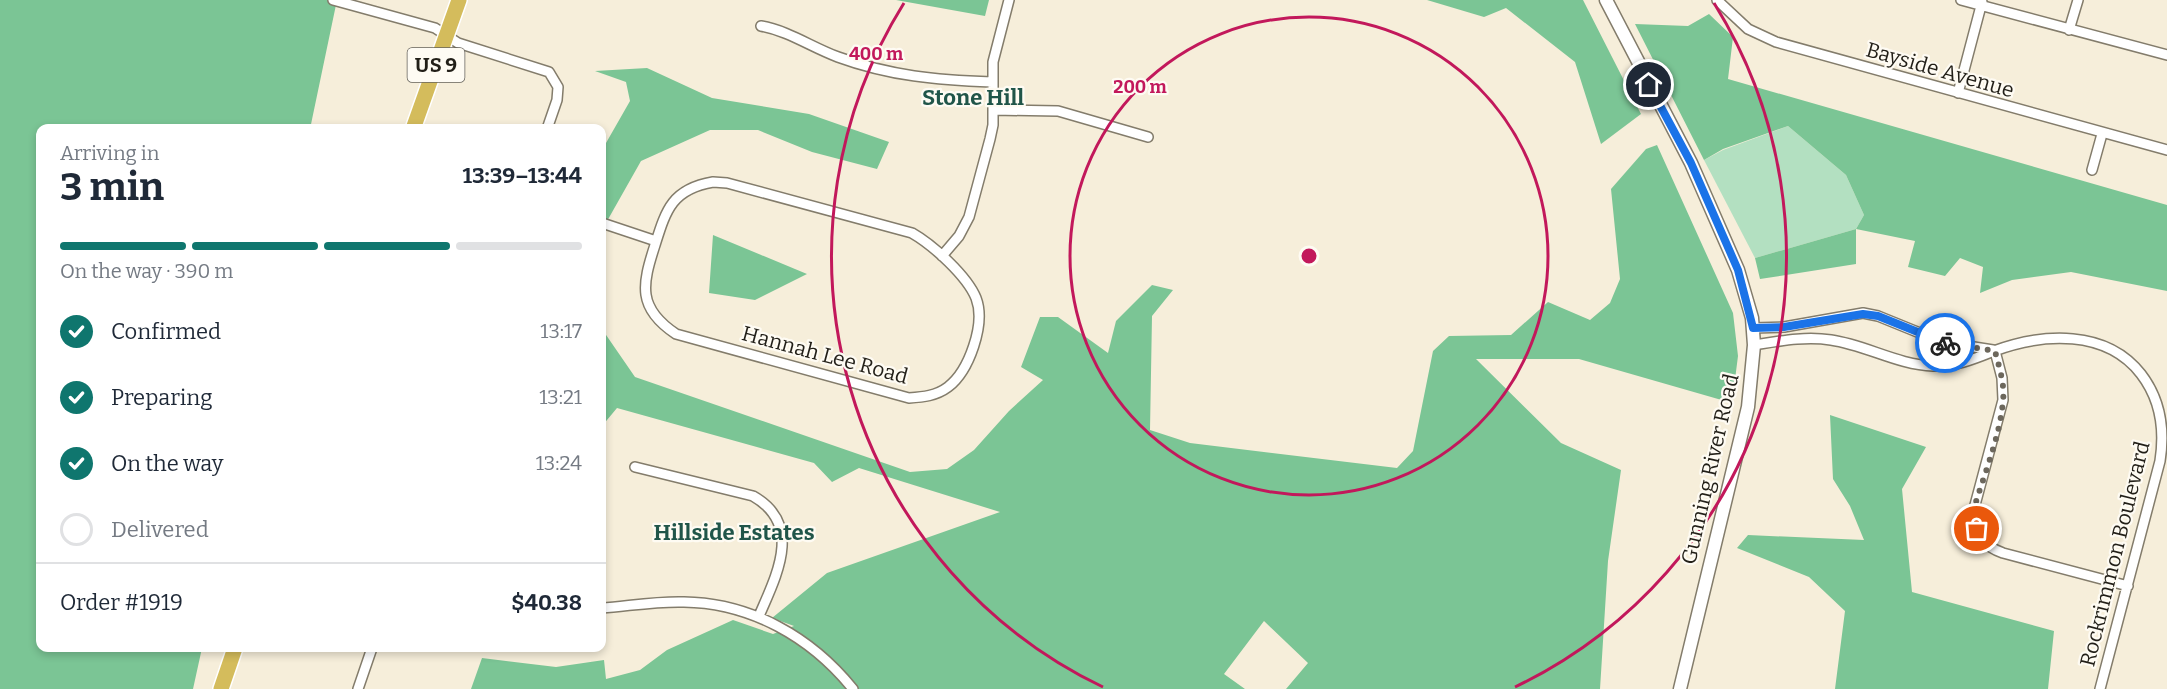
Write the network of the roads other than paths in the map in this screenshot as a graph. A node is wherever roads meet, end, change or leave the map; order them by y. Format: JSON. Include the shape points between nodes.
{"nodes":[{"id":1,"x":333,"y":0,"type":"edge"},
{"id":2,"x":459,"y":0,"type":"edge"},
{"id":3,"x":1009,"y":0,"type":"edge"},
{"id":4,"x":1606,"y":0,"type":"edge"},
{"id":5,"x":1717,"y":0,"type":"edge"},
{"id":6,"x":1961,"y":0,"type":"edge"},
{"id":7,"x":2078,"y":0,"type":"edge"},
{"id":8,"x":1982,"y":3,"type":"edge"},
{"id":9,"x":761,"y":26,"type":"dead end"},
{"id":10,"x":2069,"y":30,"type":"junction"},
{"id":11,"x":447,"y":34,"type":"junction"},
{"id":12,"x":2167,"y":55,"type":"edge"},
{"id":13,"x":992,"y":82,"type":"junction"},
{"id":14,"x":1958,"y":93,"type":"junction"},
{"id":15,"x":993,"y":110,"type":"junction"},
{"id":16,"x":415,"y":124,"type":"edge"},
{"id":17,"x":549,"y":124,"type":"edge"},
{"id":18,"x":2102,"y":134,"type":"junction"},
{"id":19,"x":1148,"y":137,"type":"dead end"},
{"id":20,"x":2167,"y":150,"type":"edge"},
{"id":21,"x":2092,"y":170,"type":"dead end"},
{"id":22,"x":606,"y":224,"type":"edge"},
{"id":23,"x":656,"y":241,"type":"junction"},
{"id":24,"x":942,"y":256,"type":"junction"},
{"id":25,"x":1753,"y":328,"type":"junction"},
{"id":26,"x":1754,"y":345,"type":"junction"},
{"id":27,"x":1995,"y":351,"type":"junction"},
{"id":28,"x":635,"y":467,"type":"dead end"},
{"id":29,"x":2128,"y":586,"type":"junction"},
{"id":30,"x":606,"y":608,"type":"edge"},
{"id":31,"x":759,"y":616,"type":"junction"},
{"id":32,"x":234,"y":652,"type":"edge"},
{"id":33,"x":371,"y":652,"type":"edge"},
{"id":34,"x":221,"y":689,"type":"edge"},
{"id":35,"x":358,"y":689,"type":"edge"},
{"id":36,"x":853,"y":689,"type":"edge"},
{"id":37,"x":1680,"y":689,"type":"edge"},
{"id":38,"x":2100,"y":689,"type":"edge"}],
"edges":[{"from":1,"to":11,"type":"street"},
{"from":2,"to":11,"type":"highway","number":"US 9"},
{"from":3,"to":13,"type":"street"},
{"from":4,"to":25,"type":"street","name":"Gunning River Road","via":[[1696,174],[1738,270]]},
{"from":5,"to":14,"type":"street","name":"Bayside Avenue","via":[[1748,29],[1776,42]]},
{"from":6,"to":8,"type":"street"},
{"from":7,"to":10,"type":"street"},
{"from":8,"to":10,"type":"street"},
{"from":8,"to":14,"type":"street"},
{"from":9,"to":13,"type":"street","via":[[779,29],[837,57],[914,78]]},
{"from":10,"to":12,"type":"street"},
{"from":11,"to":16,"type":"highway","number":"US 9"},
{"from":11,"to":17,"type":"street","via":[[465,45],[549,72],[558,87]]},
{"from":13,"to":15,"type":"street"},
{"from":14,"to":18,"type":"street","name":"Bayside Avenue"},
{"from":15,"to":19,"type":"street","via":[[1058,111]]},
{"from":15,"to":24,"type":"street","via":[[992,132],[969,217]]},
{"from":18,"to":20,"type":"street","name":"Bayside Avenue"},
{"from":18,"to":21,"type":"street"},
{"from":22,"to":23,"type":"street"},
{"from":23,"to":24,"type":"street","name":"Hannah Lee Road","via":[[676,197],[713,182],[912,233]]},
{"from":23,"to":24,"type":"street","name":"Hannah Lee Road","via":[[644,279],[645,293],[659,322],[676,334],[909,398],[932,396],[948,388],[960,375],[976,335],[977,301]]},
{"from":25,"to":26,"type":"street","name":"Gunning River Road"},
{"from":25,"to":27,"type":"street","name":"Rockrimmon Boulevard","via":[[1863,314],[1878,316],[1942,342]]},
{"from":26,"to":27,"type":"street","name":"Rockrimmon Boulevard","via":[[1797,339],[1833,340],[1932,366],[1961,363]]},
{"from":26,"to":37,"type":"street","name":"Gunning River Road","via":[[1748,407]]},
{"from":27,"to":29,"type":"street","via":[[2003,400],[1975,505],[1973,519],[1982,541],[2003,553]]},
{"from":27,"to":29,"type":"street","name":"Rockrimmon Boulevard","via":[[2060,337],[2087,340],[2114,351],[2146,381],[2161,418],[2164,438]]},
{"from":28,"to":31,"type":"street","via":[[753,496],[765,503],[782,535],[782,561]]},
{"from":29,"to":38,"type":"street","name":"Rockrimmon Boulevard"},
{"from":30,"to":31,"type":"street","via":[[682,602],[714,604]]},
{"from":31,"to":36,"type":"street","via":[[802,641]]},
{"from":32,"to":34,"type":"highway"},
{"from":33,"to":35,"type":"street"}]}
